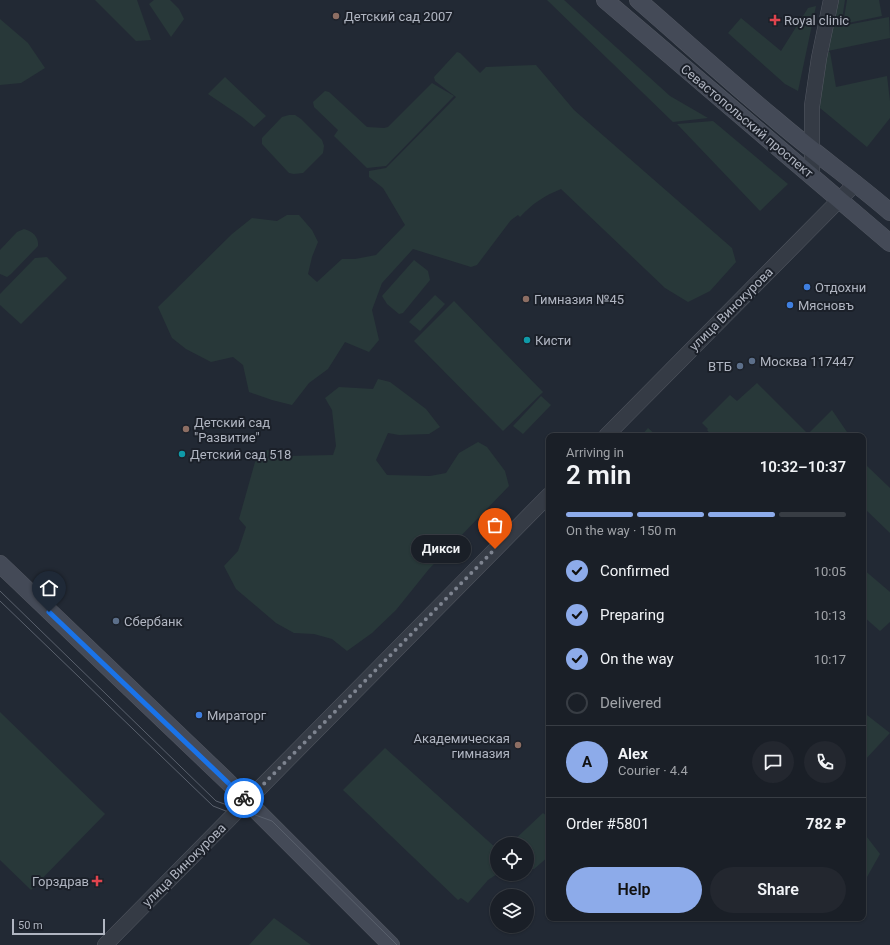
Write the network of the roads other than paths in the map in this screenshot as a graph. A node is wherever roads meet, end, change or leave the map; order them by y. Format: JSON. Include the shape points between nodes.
{"nodes":[{"id":1,"x":605,"y":0,"type":"edge"},
{"id":2,"x":638,"y":0,"type":"edge"},
{"id":3,"x":830,"y":0,"type":"edge"},
{"id":4,"x":811,"y":149,"type":"junction"},
{"id":5,"x":812,"y":177,"type":"junction"},
{"id":6,"x":856,"y":183,"type":"junction"},
{"id":7,"x":840,"y":199,"type":"junction"},
{"id":8,"x":890,"y":212,"type":"edge"},
{"id":9,"x":890,"y":243,"type":"edge"},
{"id":10,"x":609,"y":433,"type":"edge"},
{"id":11,"x":546,"y":498,"type":"edge"},
{"id":12,"x":0,"y":564,"type":"edge"},
{"id":13,"x":247,"y":801,"type":"junction"},
{"id":14,"x":105,"y":945,"type":"edge"},
{"id":15,"x":391,"y":945,"type":"edge"}],
"edges":[{"from":1,"to":5,"type":"main road","name":"Севастопольский проспект"},
{"from":2,"to":4,"type":"main road","name":"Севастопольский проспект"},
{"from":3,"to":4,"type":"street","via":[[813,98]]},
{"from":4,"to":5,"type":"street"},
{"from":4,"to":6,"type":"main road","name":"Севастопольский проспект"},
{"from":5,"to":7,"type":"main road","name":"Севастопольский проспект"},
{"from":6,"to":7,"type":"street","name":"улица Винокурова"},
{"from":6,"to":8,"type":"main road","name":"Севастопольский проспект"},
{"from":7,"to":9,"type":"main road","name":"Севастопольский проспект"},
{"from":7,"to":10,"type":"street","name":"улица Винокурова"},
{"from":11,"to":13,"type":"street","name":"улица Винокурова"},
{"from":12,"to":13,"type":"main road"},
{"from":13,"to":14,"type":"street","name":"улица Винокурова"},
{"from":13,"to":15,"type":"main road"}]}
